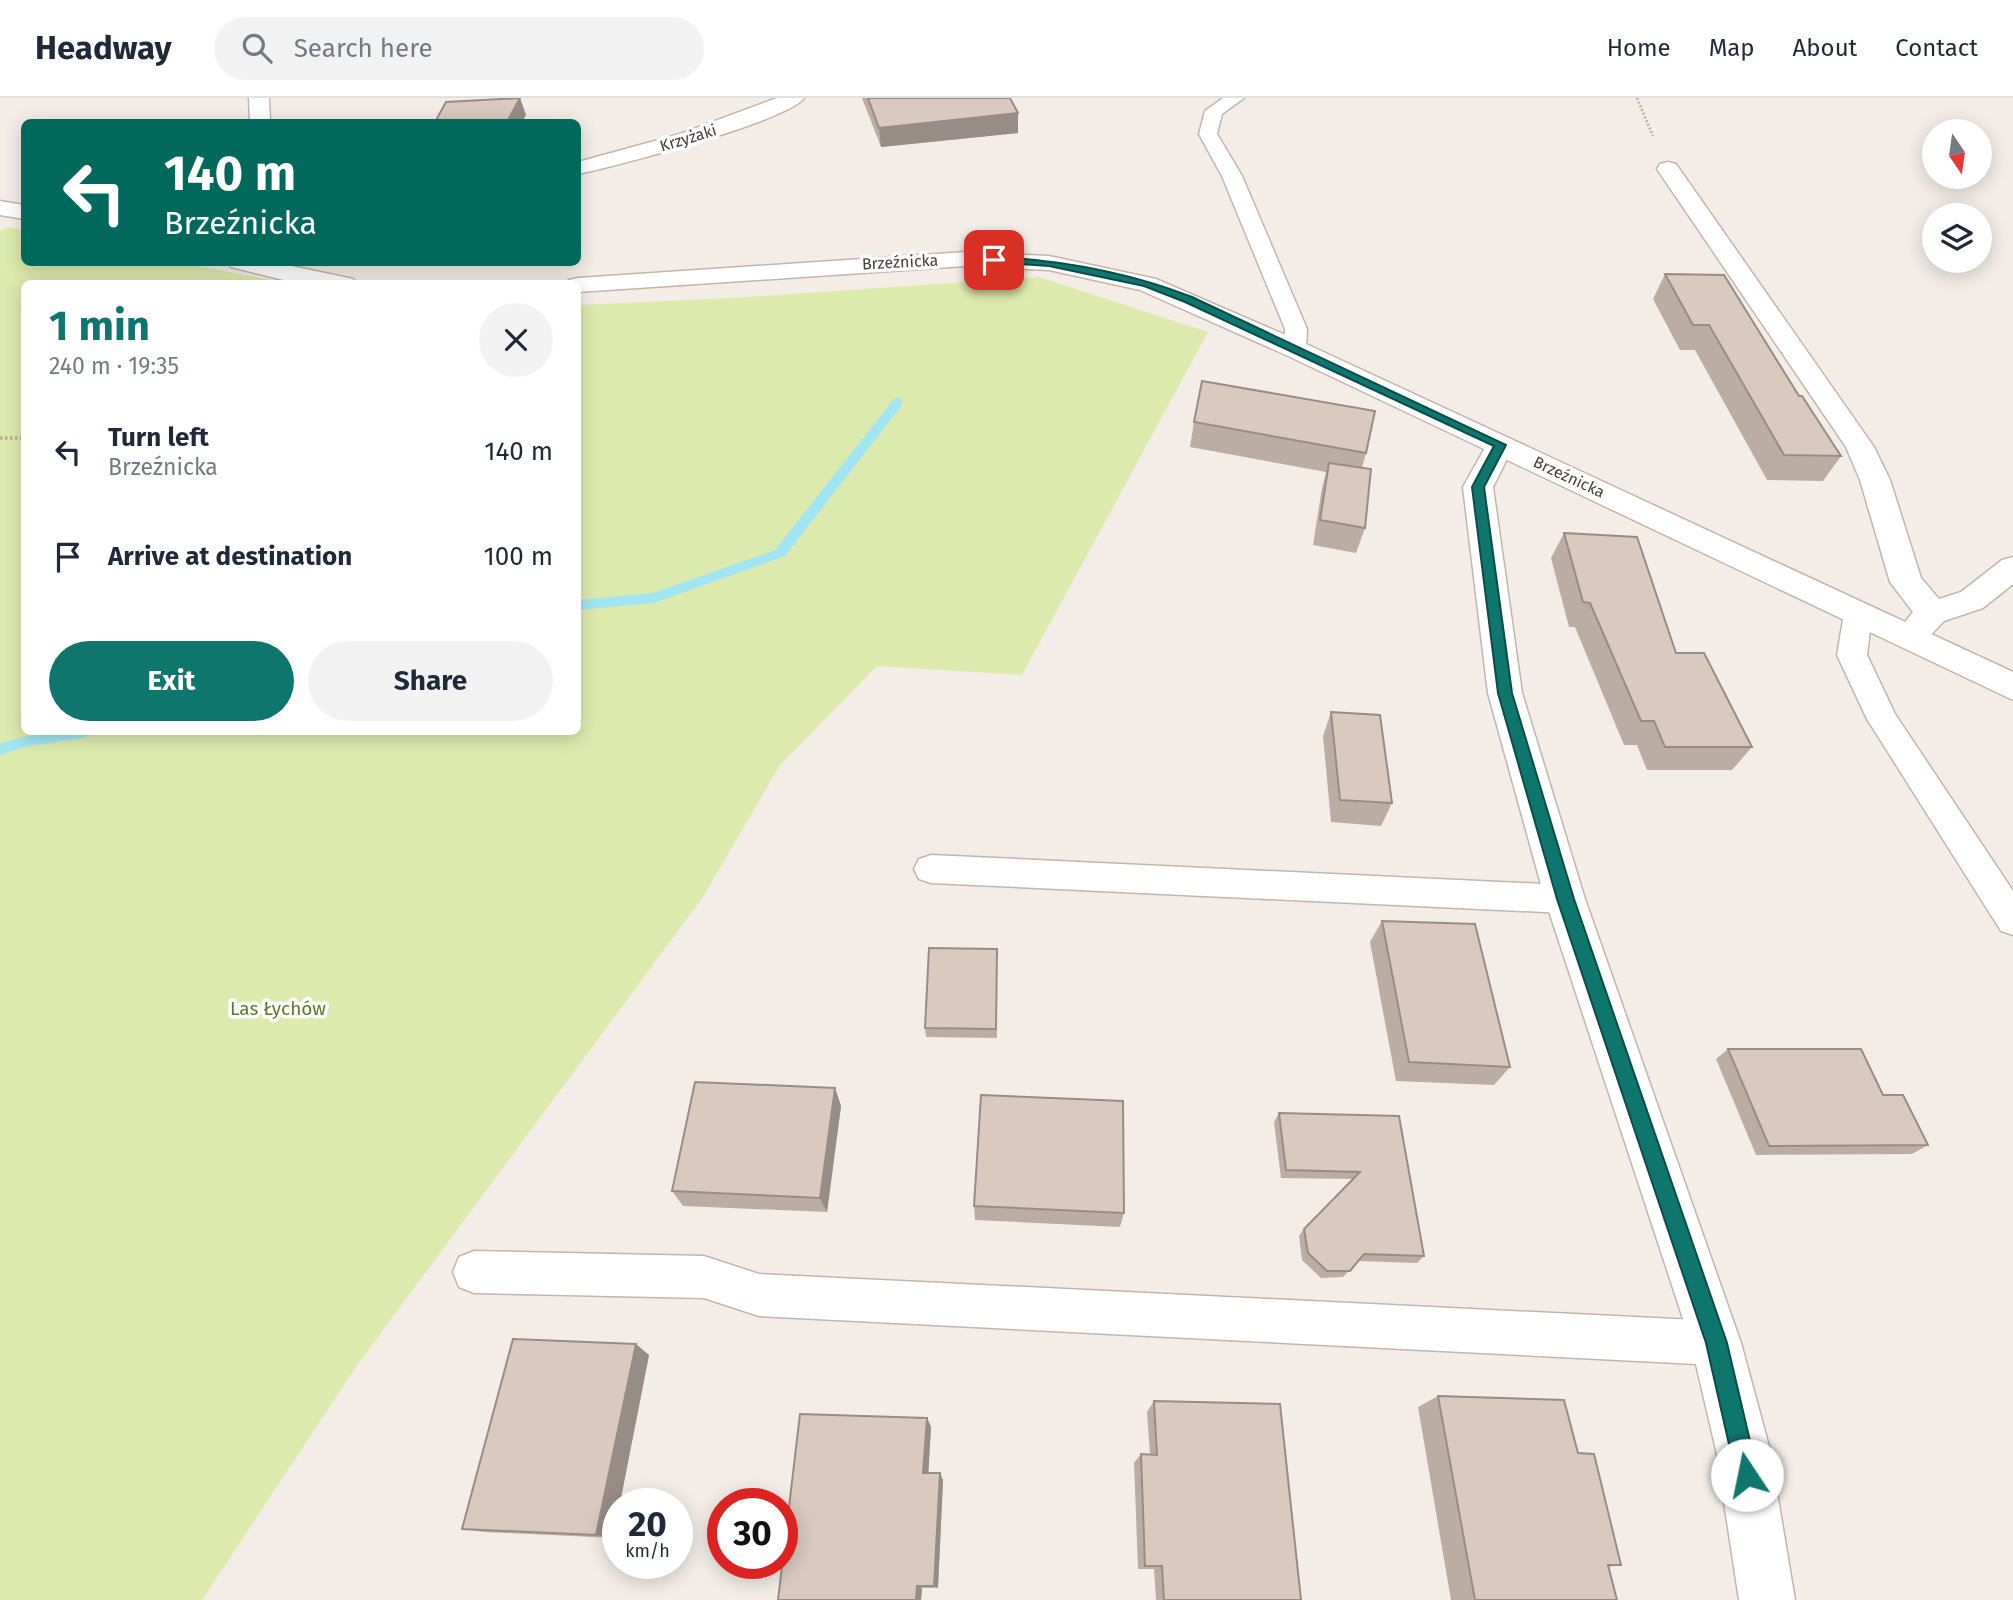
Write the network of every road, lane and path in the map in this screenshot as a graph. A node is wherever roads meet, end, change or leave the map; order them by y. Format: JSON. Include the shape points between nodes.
{"nodes":[{"id":1,"x":259,"y":98,"type":"edge"},
{"id":2,"x":794,"y":98,"type":"edge"},
{"id":3,"x":1235,"y":98,"type":"edge"},
{"id":4,"x":260,"y":119,"type":"edge"},
{"id":5,"x":581,"y":167,"type":"edge"},
{"id":6,"x":1668,"y":169,"type":"dead end"},
{"id":7,"x":0,"y":208,"type":"edge"},
{"id":8,"x":21,"y":212,"type":"edge"},
{"id":9,"x":257,"y":266,"type":"edge"},
{"id":10,"x":316,"y":280,"type":"edge"},
{"id":11,"x":581,"y":285,"type":"edge"},
{"id":12,"x":1295,"y":349,"type":"junction"},
{"id":13,"x":0,"y":438,"type":"edge"},
{"id":14,"x":21,"y":438,"type":"edge"},
{"id":15,"x":1500,"y":445,"type":"junction"},
{"id":16,"x":2013,"y":568,"type":"edge"},
{"id":17,"x":1932,"y":613,"type":"junction"},
{"id":18,"x":1858,"y":614,"type":"junction"},
{"id":19,"x":1909,"y":637,"type":"junction"},
{"id":20,"x":2013,"y":687,"type":"edge"},
{"id":21,"x":931,"y":869,"type":"dead end"},
{"id":22,"x":1565,"y":899,"type":"junction"},
{"id":23,"x":2013,"y":920,"type":"edge"},
{"id":24,"x":474,"y":1272,"type":"dead end"},
{"id":25,"x":1716,"y":1343,"type":"junction"},
{"id":26,"x":1767,"y":1600,"type":"edge"}],
"edges":[{"from":1,"to":4,"type":"street"},
{"from":2,"to":5,"type":"street","name":"Krzyżaki","via":[[751,118]]},
{"from":3,"to":12,"type":"lane","via":[[1214,111],[1208,134],[1232,176],[1296,329]]},
{"from":6,"to":17,"type":"street","via":[[1860,447],[1875,480],[1906,582]]},
{"from":7,"to":8,"type":"street"},
{"from":9,"to":10,"type":"street"},
{"from":11,"to":12,"type":"street","name":"Brzeźnicka","via":[[953,260],[1049,263],[1147,284]]},
{"from":12,"to":15,"type":"street","name":"Brzeźnicka"},
{"from":13,"to":14,"type":"path"},
{"from":15,"to":18,"type":"street","name":"Brzeźnicka"},
{"from":15,"to":22,"type":"street","via":[[1478,487],[1505,693]]},
{"from":16,"to":17,"type":"street","via":[[1972,600]]},
{"from":17,"to":19,"type":"street"},
{"from":18,"to":19,"type":"street","name":"Brzeźnicka"},
{"from":18,"to":23,"type":"lane","via":[[1852,655],[1882,719]]},
{"from":19,"to":20,"type":"street","name":"Brzeźnicka"},
{"from":21,"to":22,"type":"lane"},
{"from":22,"to":25,"type":"street"},
{"from":24,"to":25,"type":"lane","via":[[704,1277],[758,1295]]},
{"from":25,"to":26,"type":"street","via":[[1743,1450]]}]}
